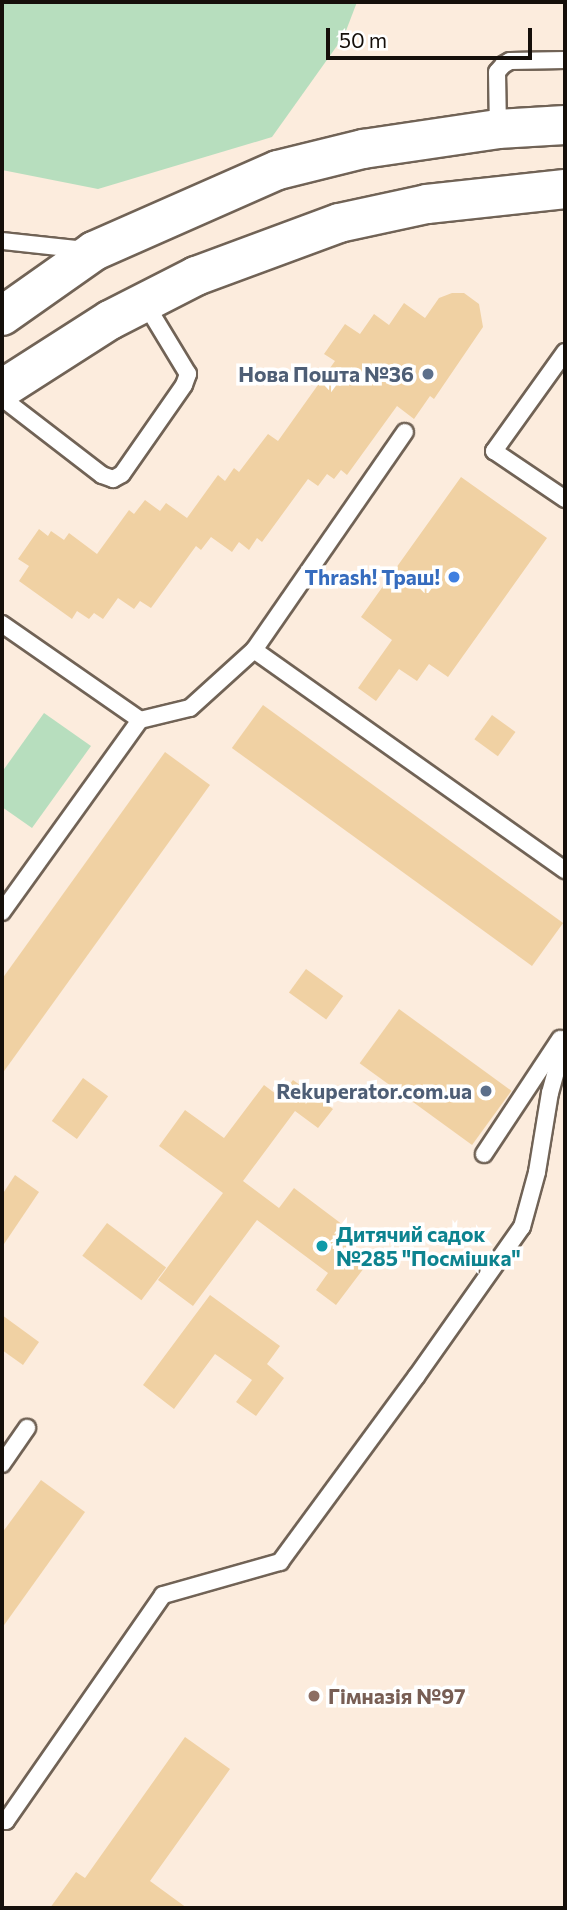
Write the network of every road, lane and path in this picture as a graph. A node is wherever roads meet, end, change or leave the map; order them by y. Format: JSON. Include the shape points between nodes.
{"nodes":[{"id":1,"x":565,"y":60,"type":"edge"},
{"id":2,"x":565,"y":125,"type":"edge"},
{"id":3,"x":498,"y":129,"type":"junction"},
{"id":4,"x":565,"y":189,"type":"edge"},
{"id":5,"x":2,"y":241,"type":"edge"},
{"id":6,"x":94,"y":251,"type":"junction"},
{"id":7,"x":145,"y":303,"type":"junction"},
{"id":8,"x":2,"y":316,"type":"edge"},
{"id":9,"x":565,"y":352,"type":"edge"},
{"id":10,"x":2,"y":389,"type":"edge"},
{"id":11,"x":2,"y":398,"type":"edge"},
{"id":12,"x":405,"y":432,"type":"dead end"},
{"id":13,"x":565,"y":499,"type":"edge"},
{"id":14,"x":2,"y":624,"type":"edge"},
{"id":15,"x":254,"y":650,"type":"junction"},
{"id":16,"x":140,"y":720,"type":"junction"},
{"id":17,"x":565,"y":870,"type":"edge"},
{"id":18,"x":2,"y":912,"type":"edge"},
{"id":19,"x":565,"y":1031,"type":"edge"},
{"id":20,"x":565,"y":1039,"type":"edge"},
{"id":21,"x":484,"y":1154,"type":"dead end"},
{"id":22,"x":27,"y":1428,"type":"dead end"},
{"id":23,"x":2,"y":1464,"type":"edge"},
{"id":24,"x":2,"y":1820,"type":"edge"}],
"edges":[{"from":1,"to":3,"type":"lane","via":[[503,65],[498,72]]},
{"from":2,"to":3,"type":"street"},
{"from":3,"to":6,"type":"street","via":[[363,149],[278,170]]},
{"from":4,"to":7,"type":"street","via":[[428,204],[339,223],[197,276]]},
{"from":5,"to":6,"type":"lane"},
{"from":6,"to":8,"type":"street"},
{"from":7,"to":10,"type":"street","via":[[47,357]]},
{"from":7,"to":11,"type":"lane","via":[[188,374],[122,474],[113,480]]},
{"from":9,"to":13,"type":"lane","via":[[495,451]]},
{"from":12,"to":15,"type":"lane"},
{"from":14,"to":16,"type":"lane"},
{"from":15,"to":16,"type":"lane","via":[[190,708]]},
{"from":15,"to":17,"type":"lane"},
{"from":16,"to":18,"type":"lane"},
{"from":19,"to":21,"type":"lane"},
{"from":20,"to":24,"type":"lane","via":[[522,1227],[416,1377],[280,1562],[163,1595],[6,1821]]},
{"from":22,"to":23,"type":"lane"}]}
